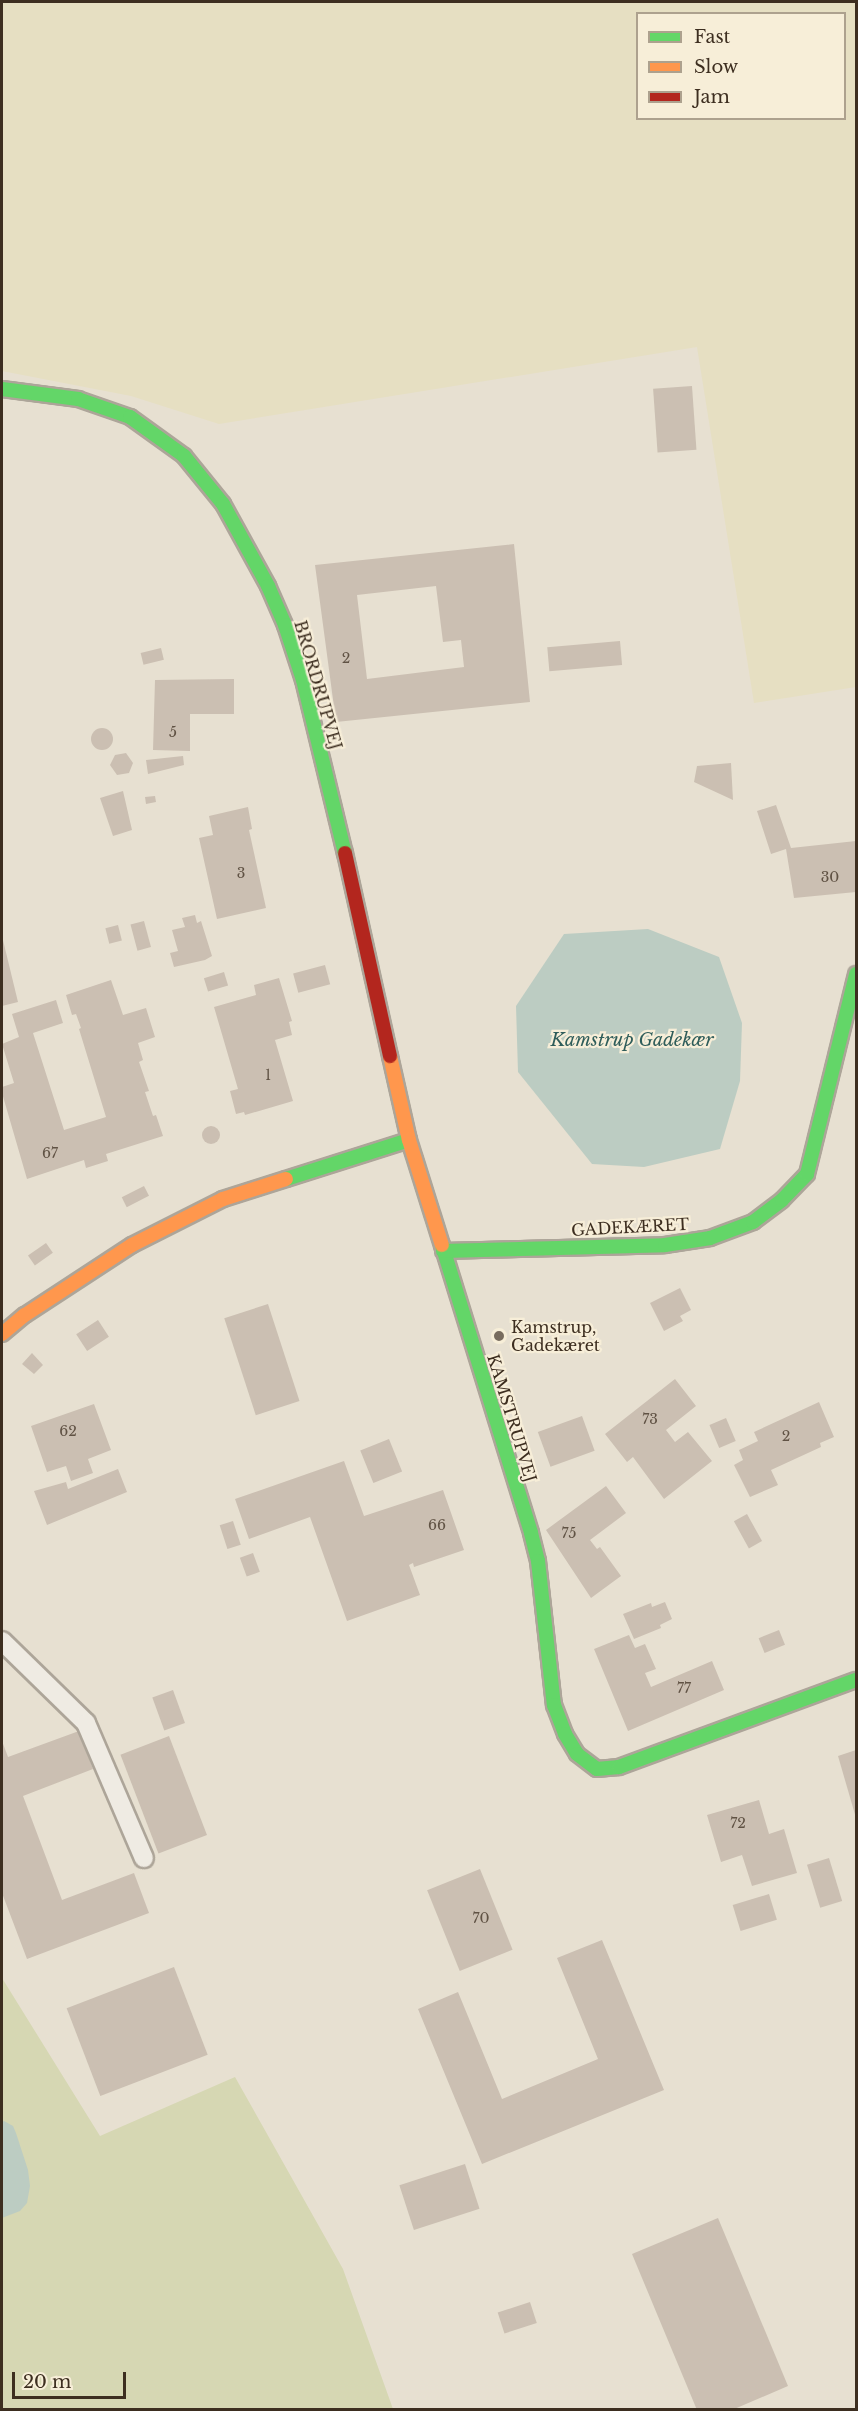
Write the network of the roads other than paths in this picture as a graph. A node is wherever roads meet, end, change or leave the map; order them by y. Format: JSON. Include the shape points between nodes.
{"nodes":[{"id":1,"x":2,"y":389,"type":"edge"},
{"id":2,"x":856,"y":974,"type":"edge"},
{"id":3,"x":409,"y":1140,"type":"junction"},
{"id":4,"x":443,"y":1251,"type":"junction"},
{"id":5,"x":2,"y":1334,"type":"edge"},
{"id":6,"x":2,"y":1641,"type":"edge"},
{"id":7,"x":856,"y":1680,"type":"edge"},
{"id":8,"x":144,"y":1858,"type":"dead end"}],
"edges":[{"from":1,"to":3,"type":"street","name":"BRORDRUPVEJ","via":[[78,399],[130,417],[184,456],[223,504],[268,586],[303,680],[345,847]]},
{"from":2,"to":4,"type":"street","name":"GADEKÆRET","via":[[807,1174],[753,1222],[710,1238],[665,1245]]},
{"from":3,"to":4,"type":"street","name":"KAMSTRUPVEJ"},
{"from":3,"to":5,"type":"street","via":[[223,1199],[132,1245]]},
{"from":4,"to":7,"type":"street","name":"KAMSTRUPVEJ","via":[[531,1533],[538,1561],[554,1705],[577,1754],[597,1769],[619,1767]]},
{"from":6,"to":8,"type":"lane","via":[[86,1723]]}]}
